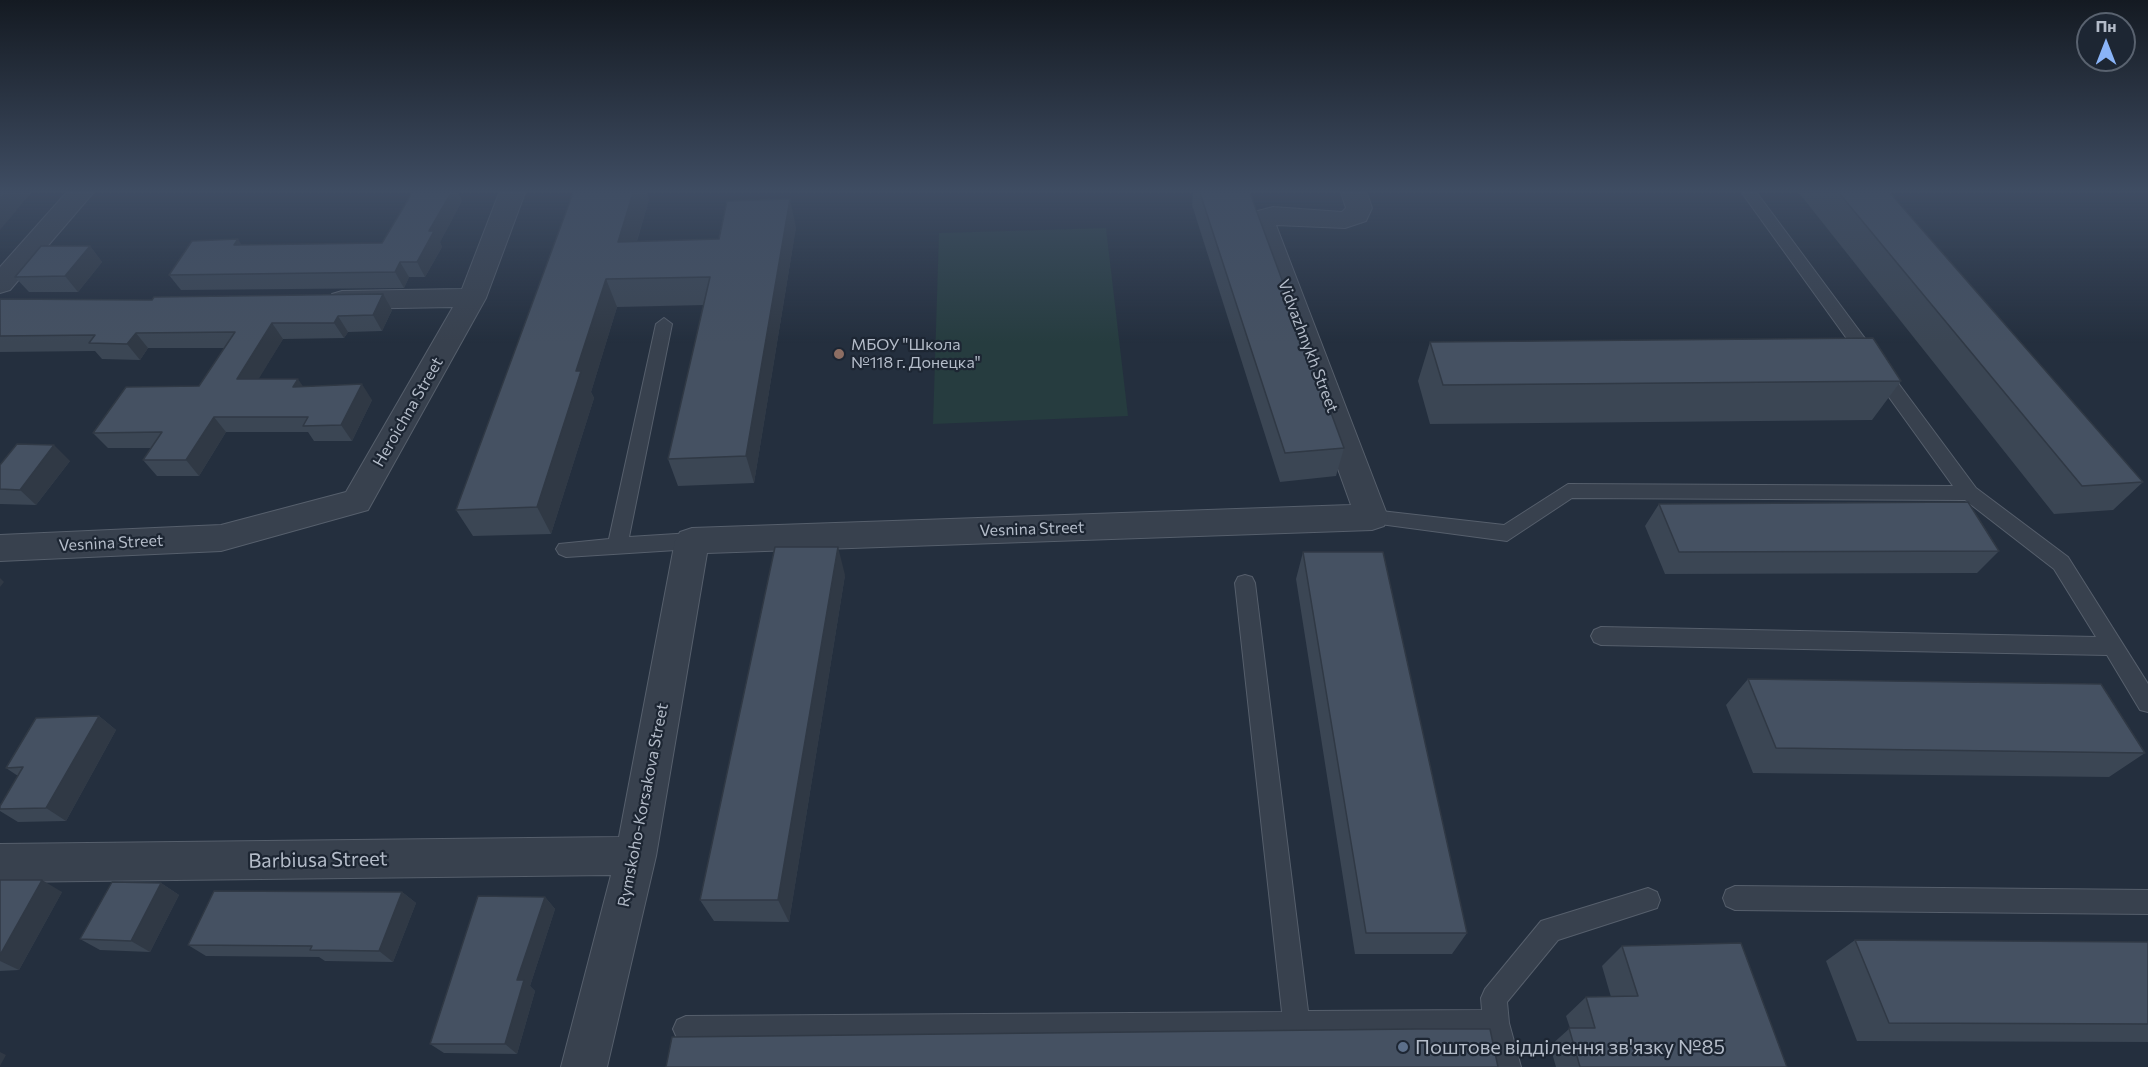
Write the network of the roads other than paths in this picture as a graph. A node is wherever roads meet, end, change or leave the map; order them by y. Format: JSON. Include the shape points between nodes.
{"nodes":[{"id":1,"x":44,"y":243,"type":"edge"},
{"id":2,"x":493,"y":243,"type":"edge"},
{"id":3,"x":1270,"y":243,"type":"edge"},
{"id":4,"x":1786,"y":243,"type":"edge"},
{"id":5,"x":4,"y":297,"type":"edge"},
{"id":6,"x":472,"y":298,"type":"junction"},
{"id":7,"x":319,"y":300,"type":"edge"},
{"id":8,"x":664,"y":324,"type":"dead end"},
{"id":9,"x":1969,"y":493,"type":"junction"},
{"id":10,"x":1372,"y":517,"type":"junction"},
{"id":11,"x":221,"y":538,"type":"joint"},
{"id":12,"x":692,"y":541,"type":"junction"},
{"id":13,"x":617,"y":546,"type":"junction"},
{"id":14,"x":0,"y":548,"type":"edge"},
{"id":15,"x":566,"y":549,"type":"dead end"},
{"id":16,"x":1245,"y":583,"type":"dead end"},
{"id":17,"x":1601,"y":636,"type":"dead end"},
{"id":18,"x":2112,"y":646,"type":"junction"},
{"id":19,"x":2148,"y":703,"type":"edge"},
{"id":20,"x":636,"y":856,"type":"junction"},
{"id":21,"x":0,"y":863,"type":"edge"},
{"id":22,"x":1735,"y":898,"type":"dead end"},
{"id":23,"x":1648,"y":900,"type":"dead end"},
{"id":24,"x":2148,"y":902,"type":"edge"},
{"id":25,"x":1496,"y":1023,"type":"junction"},
{"id":26,"x":1297,"y":1024,"type":"junction"},
{"id":27,"x":686,"y":1029,"type":"dead end"},
{"id":28,"x":584,"y":1067,"type":"edge"},
{"id":29,"x":1508,"y":1067,"type":"edge"}],
"edges":[{"from":1,"to":5,"type":"street"},
{"from":2,"to":6,"type":"street","name":"Heroichna Street"},
{"from":3,"to":10,"type":"street","name":"Vidvazhnykh Street"},
{"from":4,"to":9,"type":"lane"},
{"from":6,"to":7,"type":"street"},
{"from":6,"to":11,"type":"street","name":"Heroichna Street","via":[[357,501]]},
{"from":8,"to":13,"type":"lane"},
{"from":9,"to":10,"type":"lane","via":[[1568,491],[1507,533]]},
{"from":9,"to":18,"type":"lane","via":[[2061,563]]},
{"from":10,"to":12,"type":"street","name":"Vesnina Street"},
{"from":11,"to":14,"type":"street","name":"Vesnina Street"},
{"from":12,"to":13,"type":"lane"},
{"from":12,"to":20,"type":"street","name":"Rymskoho-Korsakova Street"},
{"from":13,"to":15,"type":"lane"},
{"from":16,"to":26,"type":"lane"},
{"from":17,"to":18,"type":"lane"},
{"from":18,"to":19,"type":"lane"},
{"from":20,"to":21,"type":"street","name":"Barbiusa Street"},
{"from":20,"to":28,"type":"street","name":"Rymskoho-Korsakova Street"},
{"from":22,"to":24,"type":"lane"},
{"from":23,"to":25,"type":"lane","via":[[1550,930],[1494,998]]},
{"from":25,"to":26,"type":"lane"},
{"from":25,"to":29,"type":"lane"},
{"from":26,"to":27,"type":"lane"}]}
